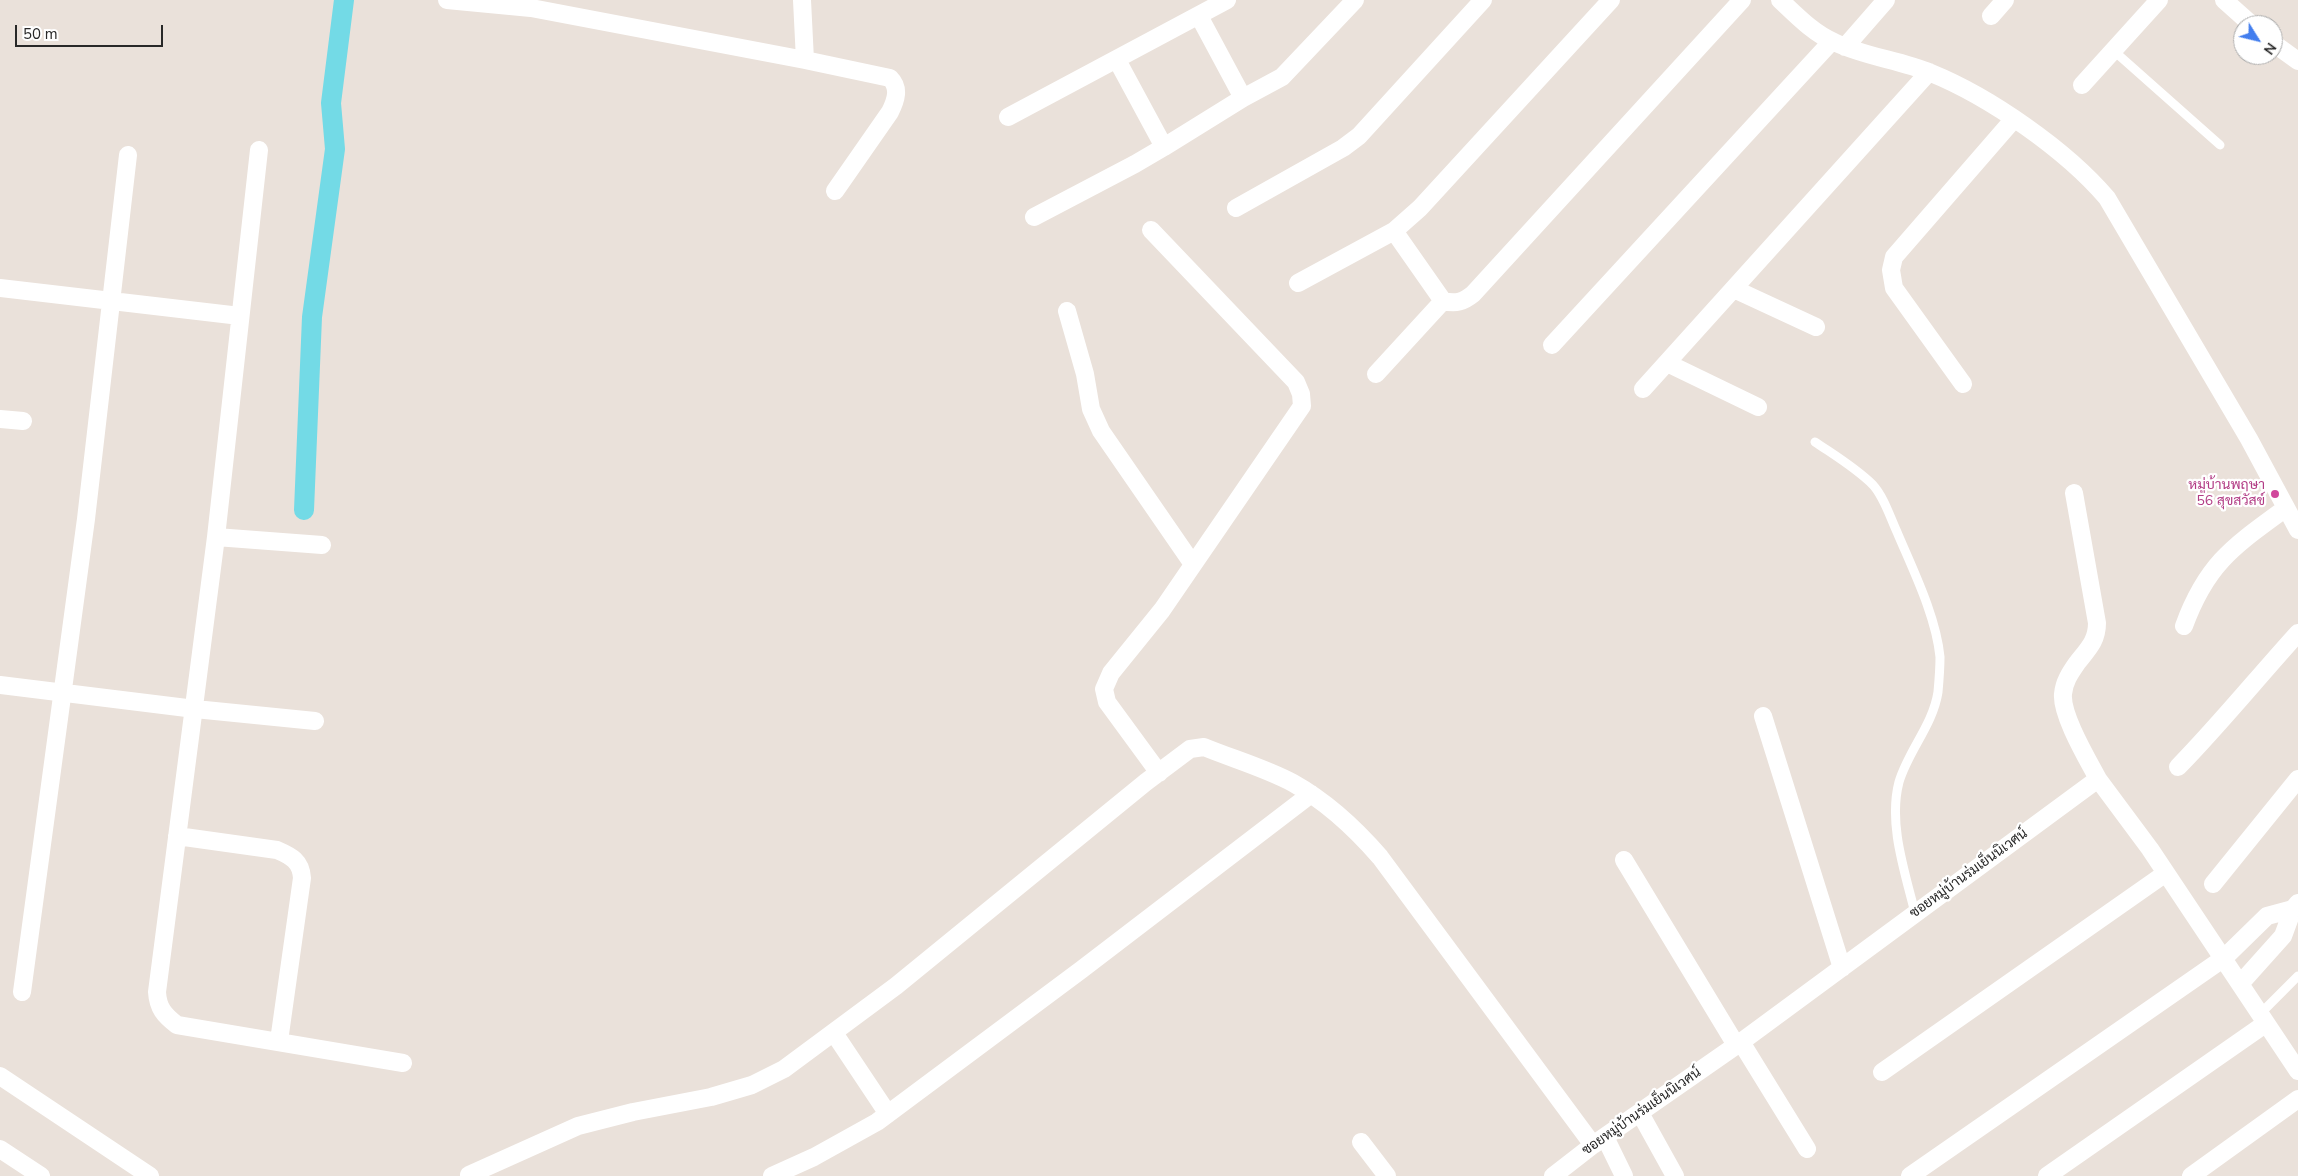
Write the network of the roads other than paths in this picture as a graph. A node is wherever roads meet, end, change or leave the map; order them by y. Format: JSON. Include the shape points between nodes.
{"nodes":[{"id":1,"x":447,"y":0,"type":"edge"},
{"id":2,"x":802,"y":0,"type":"edge"},
{"id":3,"x":1227,"y":0,"type":"edge"},
{"id":4,"x":1355,"y":0,"type":"edge"},
{"id":5,"x":1483,"y":0,"type":"edge"},
{"id":6,"x":1611,"y":0,"type":"edge"},
{"id":7,"x":1742,"y":0,"type":"edge"},
{"id":8,"x":1780,"y":0,"type":"edge"},
{"id":9,"x":1886,"y":0,"type":"edge"},
{"id":10,"x":2005,"y":0,"type":"edge"},
{"id":11,"x":2224,"y":0,"type":"edge"},
{"id":12,"x":2148,"y":4,"type":"edge"},
{"id":13,"x":2241,"y":15,"type":"edge"},
{"id":14,"x":1199,"y":16,"type":"junction"},
{"id":15,"x":1991,"y":16,"type":"dead end"},
{"id":16,"x":1838,"y":44,"type":"junction"},
{"id":17,"x":2114,"y":51,"type":"junction"},
{"id":18,"x":2283,"y":51,"type":"edge"},
{"id":19,"x":805,"y":60,"type":"junction"},
{"id":20,"x":1117,"y":60,"type":"junction"},
{"id":21,"x":2298,"y":62,"type":"edge"},
{"id":22,"x":1929,"y":72,"type":"junction"},
{"id":23,"x":2082,"y":85,"type":"dead end"},
{"id":24,"x":1244,"y":98,"type":"junction"},
{"id":25,"x":1008,"y":117,"type":"dead end"},
{"id":26,"x":2013,"y":120,"type":"junction"},
{"id":27,"x":2220,"y":145,"type":"dead end"},
{"id":28,"x":1164,"y":147,"type":"junction"},
{"id":29,"x":259,"y":150,"type":"dead end"},
{"id":30,"x":128,"y":155,"type":"dead end"},
{"id":31,"x":835,"y":190,"type":"dead end"},
{"id":32,"x":1236,"y":208,"type":"dead end"},
{"id":33,"x":1034,"y":217,"type":"dead end"},
{"id":34,"x":1152,"y":230,"type":"dead end"},
{"id":35,"x":1394,"y":231,"type":"junction"},
{"id":36,"x":1298,"y":283,"type":"dead end"},
{"id":37,"x":0,"y":288,"type":"edge"},
{"id":38,"x":1734,"y":289,"type":"junction"},
{"id":39,"x":112,"y":301,"type":"junction"},
{"id":40,"x":1443,"y":302,"type":"junction"},
{"id":41,"x":1067,"y":311,"type":"dead end"},
{"id":42,"x":240,"y":316,"type":"junction"},
{"id":43,"x":1816,"y":327,"type":"dead end"},
{"id":44,"x":1552,"y":345,"type":"dead end"},
{"id":45,"x":1667,"y":363,"type":"junction"},
{"id":46,"x":1376,"y":374,"type":"dead end"},
{"id":47,"x":1963,"y":384,"type":"dead end"},
{"id":48,"x":1643,"y":390,"type":"dead end"},
{"id":49,"x":1758,"y":407,"type":"dead end"},
{"id":50,"x":0,"y":419,"type":"edge"},
{"id":51,"x":23,"y":421,"type":"dead end"},
{"id":52,"x":1815,"y":442,"type":"dead end"},
{"id":53,"x":2074,"y":492,"type":"dead end"},
{"id":54,"x":2286,"y":508,"type":"junction"},
{"id":55,"x":2298,"y":530,"type":"edge"},
{"id":56,"x":216,"y":537,"type":"junction"},
{"id":57,"x":322,"y":545,"type":"dead end"},
{"id":58,"x":1192,"y":563,"type":"junction"},
{"id":59,"x":2184,"y":626,"type":"dead end"},
{"id":60,"x":2298,"y":633,"type":"edge"},
{"id":61,"x":0,"y":685,"type":"edge"},
{"id":62,"x":63,"y":693,"type":"junction"},
{"id":63,"x":195,"y":710,"type":"junction"},
{"id":64,"x":1763,"y":716,"type":"dead end"},
{"id":65,"x":315,"y":721,"type":"dead end"},
{"id":66,"x":2178,"y":767,"type":"dead end"},
{"id":67,"x":1159,"y":773,"type":"junction"},
{"id":68,"x":2098,"y":779,"type":"junction"},
{"id":69,"x":2298,"y":779,"type":"edge"},
{"id":70,"x":1311,"y":794,"type":"junction"},
{"id":71,"x":177,"y":836,"type":"junction"},
{"id":72,"x":1624,"y":860,"type":"dead end"},
{"id":73,"x":2166,"y":873,"type":"junction"},
{"id":74,"x":2213,"y":884,"type":"dead end"},
{"id":75,"x":2296,"y":906,"type":"edge"},
{"id":76,"x":1915,"y":913,"type":"junction"},
{"id":77,"x":2224,"y":958,"type":"junction"},
{"id":78,"x":1842,"y":968,"type":"junction"},
{"id":79,"x":2298,"y":976,"type":"edge"},
{"id":80,"x":2240,"y":984,"type":"junction"},
{"id":81,"x":22,"y":992,"type":"dead end"},
{"id":82,"x":2262,"y":1019,"type":"junction"},
{"id":83,"x":834,"y":1033,"type":"junction"},
{"id":84,"x":279,"y":1040,"type":"junction"},
{"id":85,"x":1739,"y":1044,"type":"junction"},
{"id":86,"x":403,"y":1063,"type":"dead end"},
{"id":87,"x":2298,"y":1071,"type":"edge"},
{"id":88,"x":1882,"y":1072,"type":"dead end"},
{"id":89,"x":0,"y":1076,"type":"edge"},
{"id":90,"x":2298,"y":1099,"type":"edge"},
{"id":91,"x":888,"y":1114,"type":"junction"},
{"id":92,"x":1640,"y":1114,"type":"junction"},
{"id":93,"x":1599,"y":1141,"type":"junction"},
{"id":94,"x":1361,"y":1142,"type":"dead end"},
{"id":95,"x":0,"y":1149,"type":"edge"},
{"id":96,"x":1807,"y":1149,"type":"dead end"},
{"id":97,"x":19,"y":1170,"type":"edge"},
{"id":98,"x":469,"y":1175,"type":"edge"},
{"id":99,"x":41,"y":1176,"type":"edge"},
{"id":100,"x":150,"y":1176,"type":"edge"},
{"id":101,"x":772,"y":1176,"type":"edge"},
{"id":102,"x":1387,"y":1176,"type":"edge"},
{"id":103,"x":1553,"y":1176,"type":"edge"},
{"id":104,"x":1624,"y":1176,"type":"edge"},
{"id":105,"x":1676,"y":1176,"type":"edge"},
{"id":106,"x":1910,"y":1176,"type":"edge"},
{"id":107,"x":2047,"y":1176,"type":"edge"},
{"id":108,"x":2191,"y":1176,"type":"edge"}],
"edges":[{"from":1,"to":19,"type":"street","via":[[531,8]]},
{"from":2,"to":19,"type":"street"},
{"from":3,"to":14,"type":"street"},
{"from":4,"to":24,"type":"street","via":[[1282,77]]},
{"from":5,"to":32,"type":"street","via":[[1359,136]]},
{"from":6,"to":35,"type":"street","via":[[1420,208]]},
{"from":7,"to":40,"type":"street","via":[[1473,294],[1455,304]]},
{"from":8,"to":16,"type":"street","via":[[1808,25]]},
{"from":9,"to":16,"type":"street"},
{"from":10,"to":15,"type":"street"},
{"from":11,"to":13,"type":"street"},
{"from":12,"to":17,"type":"street"},
{"from":14,"to":20,"type":"street"},
{"from":14,"to":24,"type":"street"},
{"from":16,"to":22,"type":"street"},
{"from":16,"to":44,"type":"street"},
{"from":17,"to":23,"type":"street"},
{"from":17,"to":27,"type":"lane"},
{"from":18,"to":21,"type":"street"},
{"from":19,"to":31,"type":"street","via":[[880,74],[895,83],[896,101],[890,112]]},
{"from":20,"to":25,"type":"street"},
{"from":20,"to":28,"type":"street"},
{"from":22,"to":26,"type":"street","via":[[1979,97]]},
{"from":22,"to":38,"type":"street"},
{"from":24,"to":28,"type":"street"},
{"from":26,"to":47,"type":"street","via":[[1894,257],[1891,270],[1894,288]]},
{"from":26,"to":54,"type":"street","via":[[2063,154],[2107,198]]},
{"from":28,"to":33,"type":"street"},
{"from":29,"to":42,"type":"street"},
{"from":30,"to":39,"type":"street"},
{"from":34,"to":58,"type":"street","via":[[1296,382],[1301,394],[1302,406],[1295,418]]},
{"from":35,"to":36,"type":"street"},
{"from":35,"to":40,"type":"street"},
{"from":37,"to":39,"type":"street"},
{"from":38,"to":43,"type":"street"},
{"from":38,"to":45,"type":"street"},
{"from":39,"to":42,"type":"street"},
{"from":39,"to":62,"type":"street"},
{"from":40,"to":46,"type":"street"},
{"from":41,"to":58,"type":"street","via":[[1091,409],[1101,431]]},
{"from":42,"to":56,"type":"street"},
{"from":45,"to":48,"type":"street"},
{"from":45,"to":49,"type":"street"},
{"from":50,"to":51,"type":"street"},
{"from":52,"to":76,"type":"lane","via":[[1874,486],[1916,577],[1940,657],[1938,693],[1899,782],[1896,812],[1899,848]]},
{"from":53,"to":68,"type":"street","via":[[2097,635],[2066,681],[2063,696],[2070,724]]},
{"from":54,"to":55,"type":"street"},
{"from":54,"to":59,"type":"street","via":[[2222,558],[2194,600]]},
{"from":56,"to":57,"type":"street"},
{"from":56,"to":63,"type":"street"},
{"from":58,"to":67,"type":"street","via":[[1162,610],[1111,673],[1104,689],[1107,702]]},
{"from":60,"to":66,"type":"street"},
{"from":61,"to":62,"type":"street"},
{"from":62,"to":63,"type":"street"},
{"from":62,"to":81,"type":"street"},
{"from":63,"to":65,"type":"street"},
{"from":63,"to":71,"type":"street"},
{"from":64,"to":78,"type":"street"},
{"from":67,"to":70,"type":"street","via":[[1190,749],[1204,747],[1291,782]]},
{"from":67,"to":83,"type":"street"},
{"from":68,"to":73,"type":"street"},
{"from":68,"to":76,"type":"street","name":"ซอยหมู่บ้านร่มเย็นนิเวศน์"},
{"from":69,"to":74,"type":"street"},
{"from":70,"to":91,"type":"street"},
{"from":70,"to":93,"type":"street","via":[[1336,811],[1380,856]]},
{"from":71,"to":84,"type":"street","via":[[157,992],[158,1006],[177,1025]]},
{"from":71,"to":84,"type":"street","via":[[277,850],[290,856],[301,869]]},
{"from":72,"to":85,"type":"street"},
{"from":73,"to":77,"type":"street"},
{"from":73,"to":88,"type":"street"},
{"from":75,"to":77,"type":"street","via":[[2267,916]]},
{"from":75,"to":80,"type":"street","via":[[2283,936]]},
{"from":76,"to":78,"type":"street","name":"ซอยหมู่บ้านร่มเย็นนิเวศน์"},
{"from":77,"to":80,"type":"street"},
{"from":77,"to":106,"type":"street"},
{"from":78,"to":85,"type":"street","name":"ซอยหมู่บ้านร่มเย็นนิเวศน์"},
{"from":79,"to":82,"type":"lane"},
{"from":80,"to":82,"type":"street"},
{"from":82,"to":87,"type":"street"},
{"from":82,"to":107,"type":"street"},
{"from":83,"to":91,"type":"street"},
{"from":83,"to":98,"type":"street","via":[[784,1069],[752,1085],[578,1126]]},
{"from":84,"to":86,"type":"street"},
{"from":85,"to":92,"type":"street","name":"ซอยหมู่บ้านร่มเย็นนิเวศน์"},
{"from":85,"to":96,"type":"street"},
{"from":89,"to":100,"type":"street"},
{"from":90,"to":108,"type":"street"},
{"from":91,"to":101,"type":"street","via":[[814,1157]]},
{"from":92,"to":93,"type":"street","name":"ซอยหมู่บ้านร่มเย็นนิเวศน์"},
{"from":92,"to":105,"type":"street"},
{"from":93,"to":103,"type":"street","name":"ซอยหมู่บ้านร่มเย็นนิเวศน์"},
{"from":93,"to":104,"type":"street"},
{"from":94,"to":102,"type":"street"},
{"from":95,"to":97,"type":"street"},
{"from":97,"to":99,"type":"street"}]}
